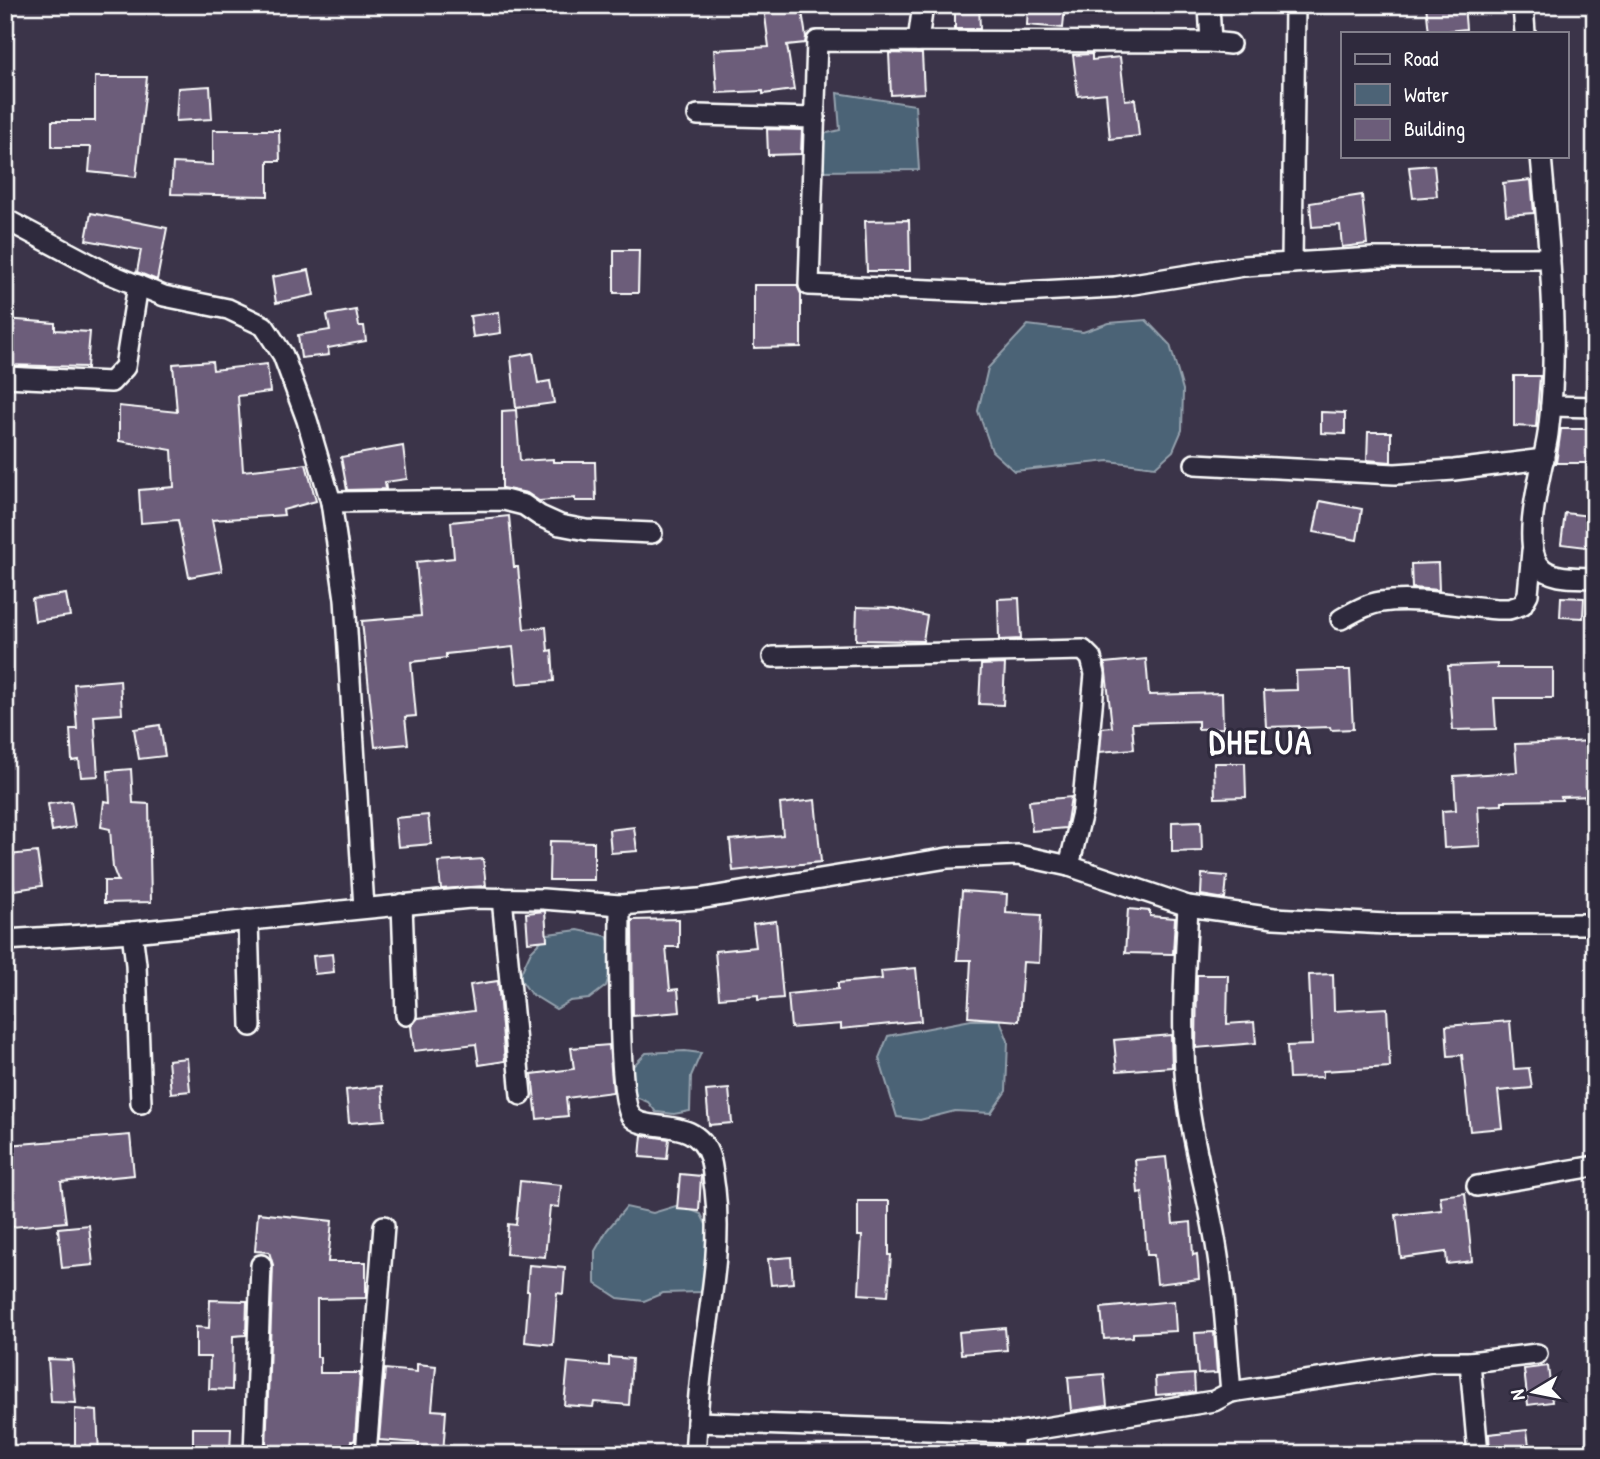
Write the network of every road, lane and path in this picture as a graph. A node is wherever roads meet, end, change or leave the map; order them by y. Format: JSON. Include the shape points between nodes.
{"nodes":[{"id":1,"x":923,"y":5,"type":"edge"},
{"id":2,"x":1209,"y":5,"type":"edge"},
{"id":3,"x":1295,"y":5,"type":"edge"},
{"id":4,"x":1523,"y":5,"type":"edge"},
{"id":5,"x":1525,"y":32,"type":"edge"},
{"id":6,"x":918,"y":41,"type":"junction"},
{"id":7,"x":698,"y":115,"type":"dead end"},
{"id":8,"x":815,"y":118,"type":"junction"},
{"id":9,"x":1541,"y":158,"type":"edge"},
{"id":10,"x":5,"y":219,"type":"edge"},
{"id":11,"x":1550,"y":258,"type":"junction"},
{"id":12,"x":1292,"y":263,"type":"junction"},
{"id":13,"x":138,"y":285,"type":"junction"},
{"id":14,"x":5,"y":377,"type":"edge"},
{"id":15,"x":1551,"y":406,"type":"junction"},
{"id":16,"x":1595,"y":407,"type":"edge"},
{"id":17,"x":1544,"y":459,"type":"junction"},
{"id":18,"x":1195,"y":464,"type":"dead end"},
{"id":19,"x":331,"y":502,"type":"junction"},
{"id":20,"x":652,"y":533,"type":"dead end"},
{"id":21,"x":1532,"y":546,"type":"junction"},
{"id":22,"x":1595,"y":578,"type":"edge"},
{"id":23,"x":1341,"y":619,"type":"dead end"},
{"id":24,"x":773,"y":657,"type":"dead end"},
{"id":25,"x":1069,"y":866,"type":"junction"},
{"id":26,"x":502,"y":898,"type":"junction"},
{"id":27,"x":402,"y":904,"type":"junction"},
{"id":28,"x":620,"y":905,"type":"junction"},
{"id":29,"x":1188,"y":906,"type":"junction"},
{"id":30,"x":364,"y":908,"type":"junction"},
{"id":31,"x":248,"y":920,"type":"junction"},
{"id":32,"x":1595,"y":924,"type":"edge"},
{"id":33,"x":132,"y":932,"type":"junction"},
{"id":34,"x":5,"y":940,"type":"edge"},
{"id":35,"x":406,"y":1015,"type":"dead end"},
{"id":36,"x":251,"y":1026,"type":"dead end"},
{"id":37,"x":522,"y":1095,"type":"dead end"},
{"id":38,"x":141,"y":1103,"type":"dead end"},
{"id":39,"x":1595,"y":1166,"type":"edge"},
{"id":40,"x":1477,"y":1186,"type":"dead end"},
{"id":41,"x":384,"y":1226,"type":"dead end"},
{"id":42,"x":261,"y":1265,"type":"dead end"},
{"id":43,"x":1537,"y":1354,"type":"dead end"},
{"id":44,"x":1469,"y":1363,"type":"junction"},
{"id":45,"x":1231,"y":1392,"type":"junction"},
{"id":46,"x":697,"y":1422,"type":"junction"},
{"id":47,"x":1013,"y":1433,"type":"junction"},
{"id":48,"x":254,"y":1454,"type":"edge"},
{"id":49,"x":366,"y":1454,"type":"edge"},
{"id":50,"x":695,"y":1454,"type":"edge"},
{"id":51,"x":1013,"y":1454,"type":"edge"},
{"id":52,"x":1478,"y":1454,"type":"edge"}],
"edges":[{"from":1,"to":6,"type":"street"},
{"from":2,"to":6,"type":"street","via":[[1221,43]]},
{"from":3,"to":12,"type":"street"},
{"from":4,"to":5,"type":"street"},
{"from":6,"to":8,"type":"street","via":[[817,41]]},
{"from":7,"to":8,"type":"street"},
{"from":8,"to":12,"type":"street","via":[[809,285],[1004,293],[1115,287]]},
{"from":9,"to":11,"type":"street"},
{"from":10,"to":13,"type":"street"},
{"from":11,"to":12,"type":"street"},
{"from":11,"to":15,"type":"street"},
{"from":13,"to":14,"type":"street","via":[[125,367],[111,382]]},
{"from":13,"to":19,"type":"street","via":[[164,296],[228,309],[264,326],[283,355]]},
{"from":15,"to":16,"type":"street"},
{"from":15,"to":17,"type":"street"},
{"from":17,"to":18,"type":"street","via":[[1395,474]]},
{"from":17,"to":21,"type":"street"},
{"from":19,"to":20,"type":"street","via":[[504,500],[524,505],[560,525]]},
{"from":19,"to":30,"type":"street","via":[[345,599]]},
{"from":21,"to":22,"type":"street","via":[[1539,566],[1555,575]]},
{"from":21,"to":23,"type":"street","via":[[1528,594],[1522,605],[1497,609],[1403,601],[1358,609]]},
{"from":24,"to":25,"type":"street","via":[[1083,650],[1091,658],[1095,674],[1082,812]]},
{"from":25,"to":28,"type":"street","via":[[1018,855],[948,858],[699,899]]},
{"from":25,"to":29,"type":"street"},
{"from":26,"to":27,"type":"street"},
{"from":26,"to":28,"type":"street"},
{"from":26,"to":37,"type":"street"},
{"from":27,"to":30,"type":"street"},
{"from":27,"to":35,"type":"street"},
{"from":28,"to":46,"type":"street","via":[[621,1024],[629,1115],[636,1121],[685,1130],[702,1141],[711,1158],[719,1221]]},
{"from":29,"to":32,"type":"street","via":[[1274,918],[1373,923]]},
{"from":29,"to":45,"type":"street","via":[[1182,1017],[1186,1089],[1216,1244]]},
{"from":30,"to":31,"type":"street"},
{"from":31,"to":33,"type":"street"},
{"from":31,"to":36,"type":"street"},
{"from":33,"to":34,"type":"street"},
{"from":33,"to":38,"type":"street"},
{"from":39,"to":40,"type":"street"},
{"from":41,"to":49,"type":"street"},
{"from":42,"to":48,"type":"street"},
{"from":43,"to":44,"type":"street"},
{"from":44,"to":45,"type":"street","via":[[1432,1362]]},
{"from":44,"to":52,"type":"street"},
{"from":45,"to":47,"type":"street","via":[[1214,1401]]},
{"from":46,"to":47,"type":"street"},
{"from":46,"to":50,"type":"street"},
{"from":47,"to":51,"type":"street"}]}
